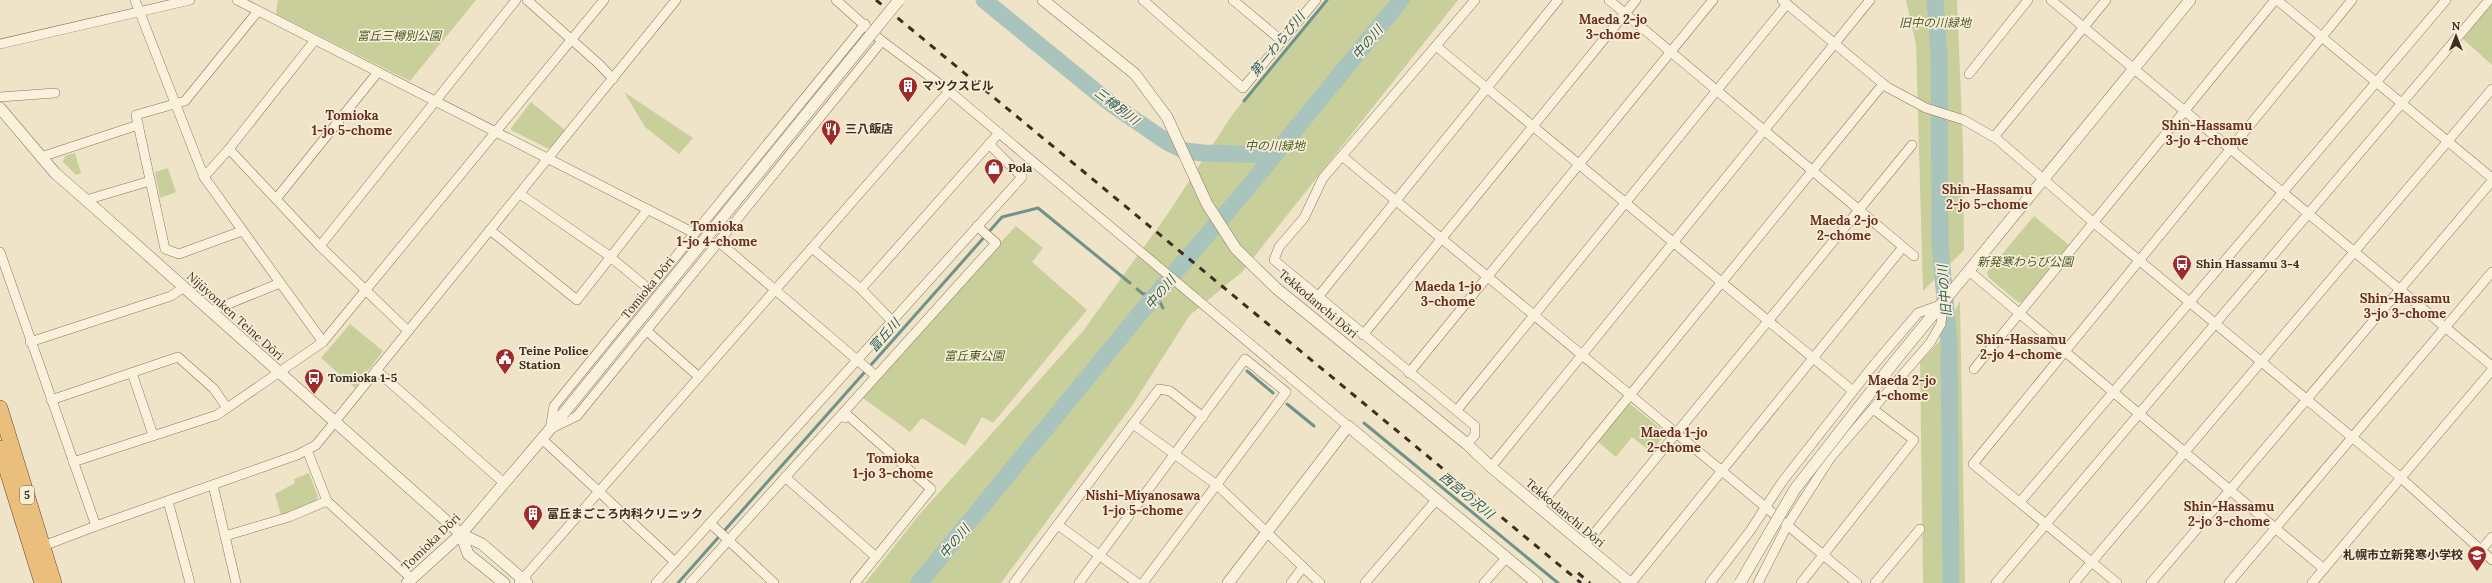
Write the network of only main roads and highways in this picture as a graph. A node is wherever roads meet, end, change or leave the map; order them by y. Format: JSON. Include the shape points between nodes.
{"nodes":[{"id":1,"x":0,"y":408,"type":"edge"},
{"id":2,"x":1,"y":457,"type":"edge"},
{"id":3,"x":37,"y":549,"type":"junction"},
{"id":4,"x":42,"y":583,"type":"edge"},
{"id":5,"x":54,"y":583,"type":"edge"}],
"edges":[{"from":1,"to":3,"type":"highway","number":"5"},
{"from":2,"to":3,"type":"highway","number":"5"},
{"from":3,"to":4,"type":"highway","number":"5"},
{"from":3,"to":5,"type":"highway","number":"5"}]}
